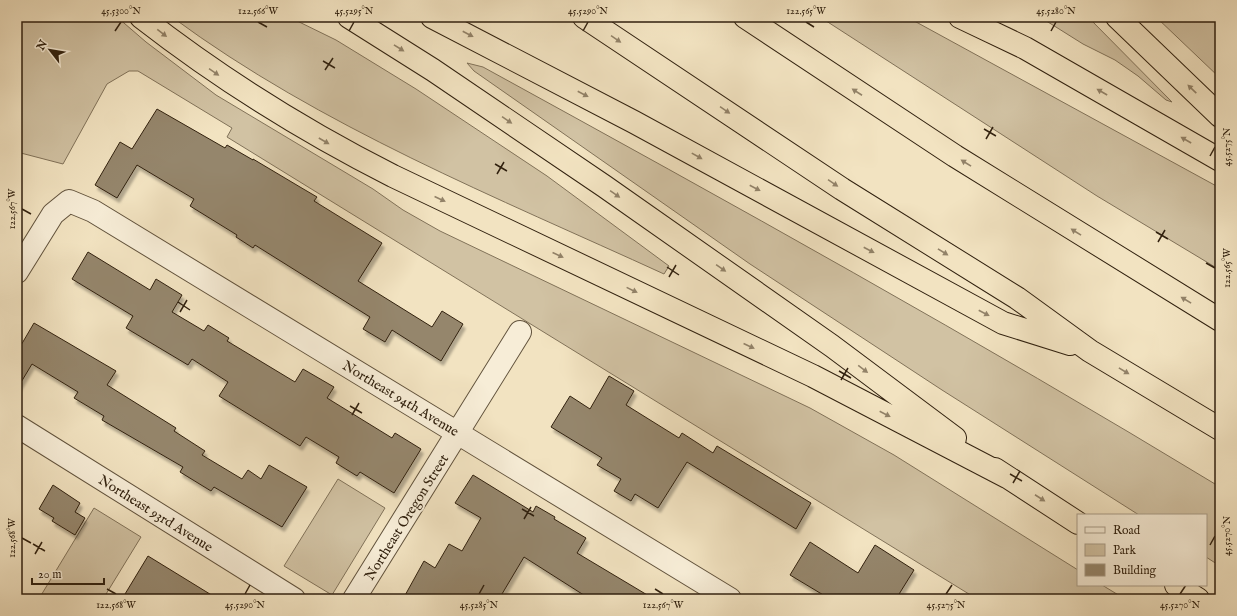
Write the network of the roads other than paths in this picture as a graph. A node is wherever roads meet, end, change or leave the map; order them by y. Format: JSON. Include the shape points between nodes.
{"nodes":[{"id":1,"x":141,"y":17,"type":"edge"},
{"id":2,"x":349,"y":17,"type":"edge"},
{"id":3,"x":432,"y":17,"type":"edge"},
{"id":4,"x":584,"y":17,"type":"edge"},
{"id":5,"x":745,"y":17,"type":"edge"},
{"id":6,"x":960,"y":17,"type":"edge"},
{"id":7,"x":993,"y":17,"type":"edge"},
{"id":8,"x":1117,"y":17,"type":"edge"},
{"id":9,"x":1025,"y":48,"type":"junction"},
{"id":10,"x":1220,"y":116,"type":"edge"},
{"id":11,"x":1220,"y":160,"type":"edge"},
{"id":12,"x":17,"y":272,"type":"edge"},
{"id":13,"x":1220,"y":320,"type":"edge"},
{"id":14,"x":520,"y":332,"type":"dead end"},
{"id":15,"x":1090,"y":351,"type":"junction"},
{"id":16,"x":17,"y":426,"type":"edge"},
{"id":17,"x":1220,"y":429,"type":"edge"},
{"id":18,"x":459,"y":432,"type":"junction"},
{"id":19,"x":1007,"y":477,"type":"junction"},
{"id":20,"x":1077,"y":522,"type":"edge"},
{"id":21,"x":1178,"y":586,"type":"edge"},
{"id":22,"x":294,"y":599,"type":"edge"},
{"id":23,"x":354,"y":599,"type":"edge"},
{"id":24,"x":730,"y":599,"type":"edge"},
{"id":25,"x":1198,"y":599,"type":"edge"}],
"edges":[{"from":1,"to":19,"type":"highway","one_way":true,"via":[[248,95],[335,147],[813,376]]},
{"from":2,"to":19,"type":"highway","one_way":true,"via":[[433,70],[610,190],[832,346]]},
{"from":3,"to":15,"type":"highway","one_way":true,"via":[[634,122],[1003,323]]},
{"from":4,"to":15,"type":"highway","one_way":true,"via":[[842,189],[1017,298]]},
{"from":13,"to":5,"type":"highway","one_way":true,"via":[[955,156]]},
{"from":6,"to":9,"type":"highway"},
{"from":7,"to":9,"type":"highway"},
{"from":10,"to":8,"type":"highway","one_way":true},
{"from":11,"to":9,"type":"highway","one_way":true},
{"from":12,"to":18,"type":"street","name":"Northeast 94th Avenue","via":[[53,214],[70,201],[93,211]]},
{"from":14,"to":18,"type":"street","name":"Northeast Oregon Street"},
{"from":15,"to":17,"type":"highway","one_way":true},
{"from":16,"to":22,"type":"street","name":"Northeast 93rd Avenue"},
{"from":18,"to":23,"type":"street","name":"Northeast Oregon Street"},
{"from":18,"to":24,"type":"street","name":"Northeast 94th Avenue"},
{"from":19,"to":20,"type":"highway","one_way":true},
{"from":21,"to":25,"type":"highway"}]}
